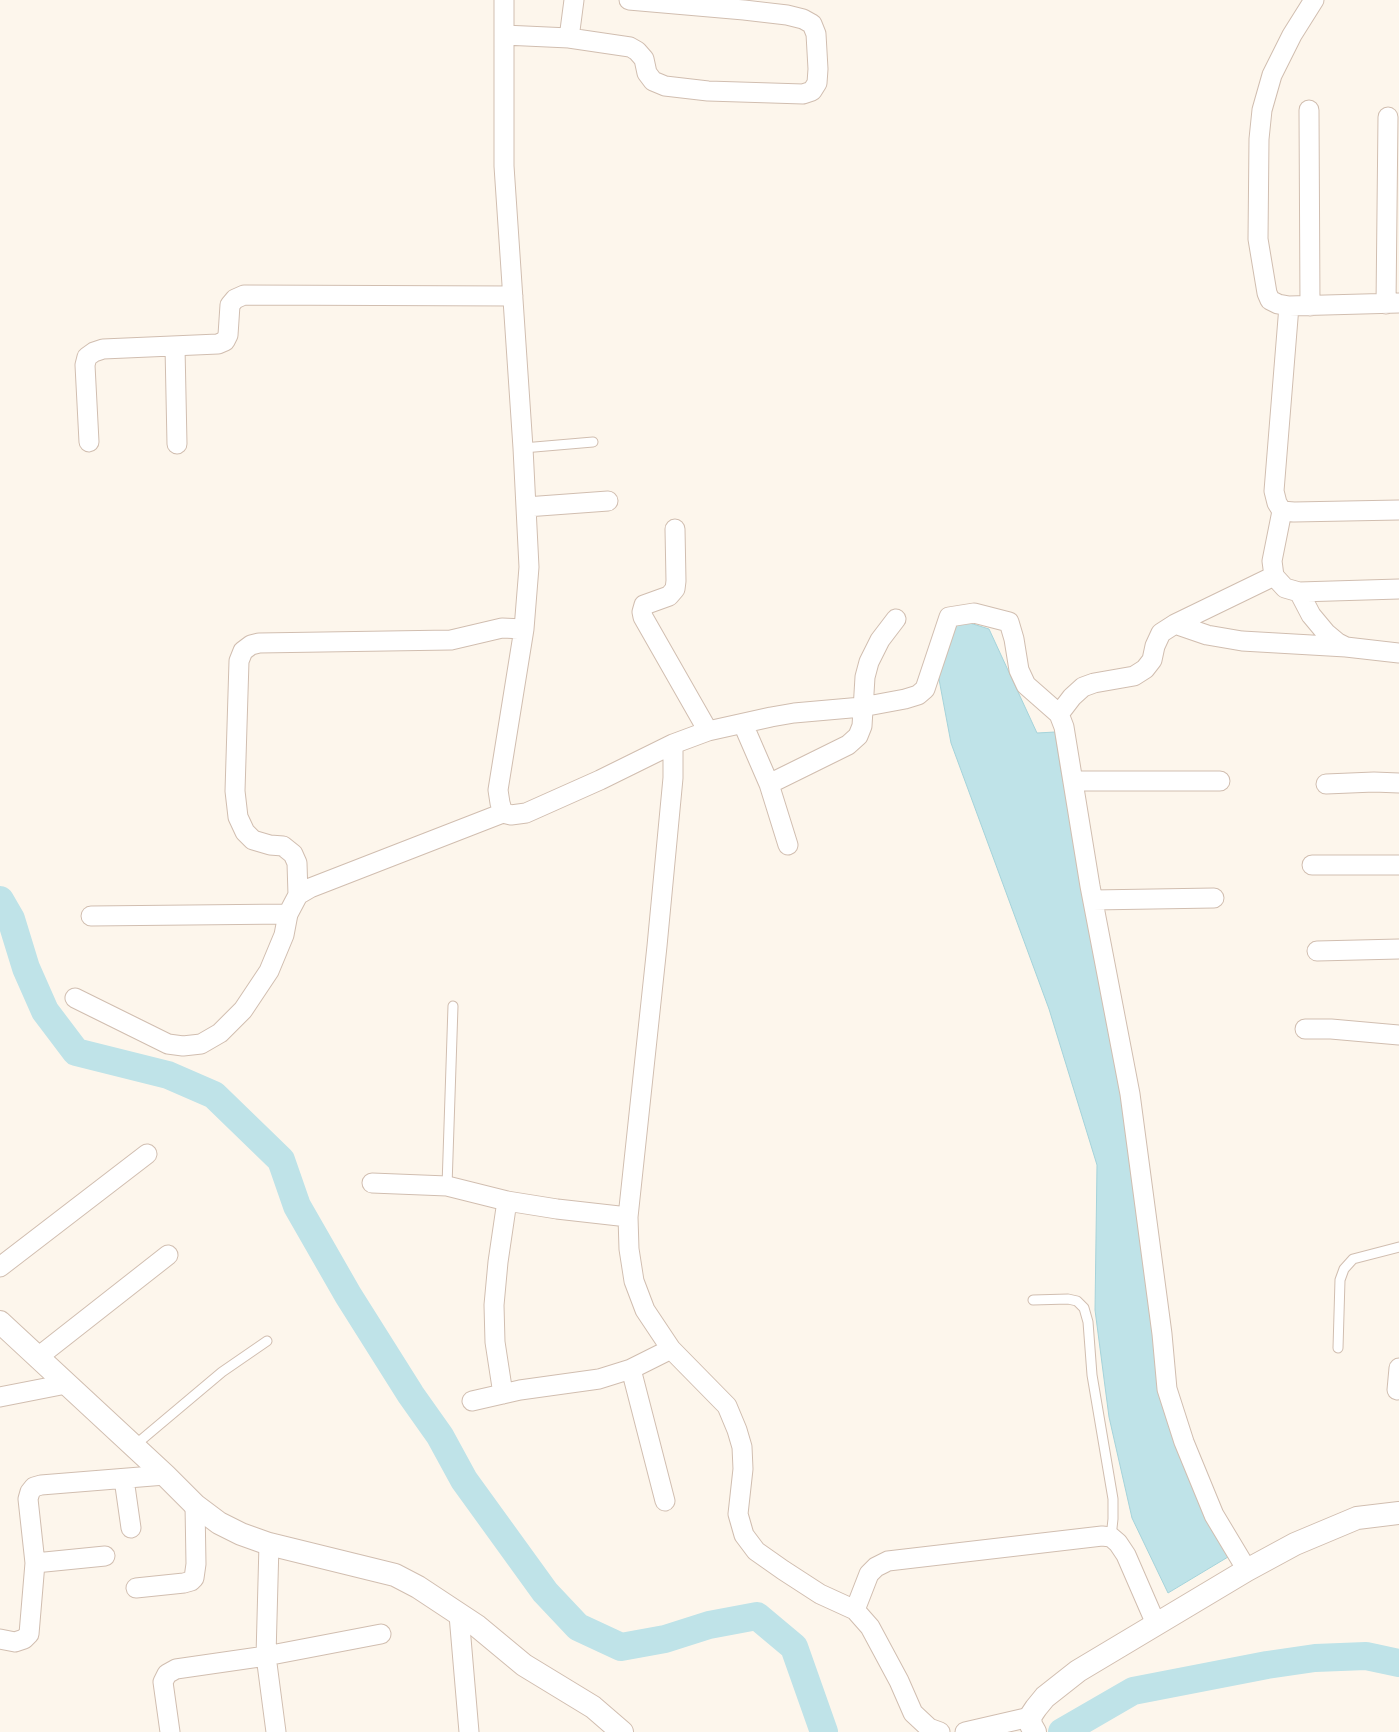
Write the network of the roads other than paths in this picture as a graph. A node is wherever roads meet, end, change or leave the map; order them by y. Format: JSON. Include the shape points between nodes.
{"nodes":[{"id":1,"x":504,"y":0,"type":"edge"},
{"id":2,"x":574,"y":0,"type":"edge"},
{"id":3,"x":629,"y":0,"type":"edge"},
{"id":4,"x":1314,"y":0,"type":"edge"},
{"id":5,"x":504,"y":35,"type":"junction"},
{"id":6,"x":569,"y":38,"type":"junction"},
{"id":7,"x":1309,"y":110,"type":"dead end"},
{"id":8,"x":1388,"y":117,"type":"dead end"},
{"id":9,"x":513,"y":296,"type":"junction"},
{"id":10,"x":1392,"y":303,"type":"edge"},
{"id":11,"x":1289,"y":306,"type":"junction"},
{"id":12,"x":1310,"y":306,"type":"junction"},
{"id":13,"x":175,"y":347,"type":"junction"},
{"id":14,"x":89,"y":442,"type":"dead end"},
{"id":15,"x":593,"y":442,"type":"dead end"},
{"id":16,"x":177,"y":444,"type":"dead end"},
{"id":17,"x":523,"y":448,"type":"junction"},
{"id":18,"x":608,"y":501,"type":"dead end"},
{"id":19,"x":526,"y":507,"type":"junction"},
{"id":20,"x":1399,"y":510,"type":"edge"},
{"id":21,"x":1282,"y":511,"type":"junction"},
{"id":22,"x":675,"y":529,"type":"dead end"},
{"id":23,"x":1274,"y":576,"type":"junction"},
{"id":24,"x":1399,"y":589,"type":"edge"},
{"id":25,"x":1299,"y":592,"type":"junction"},
{"id":26,"x":896,"y":619,"type":"dead end"},
{"id":27,"x":1174,"y":624,"type":"junction"},
{"id":28,"x":524,"y":628,"type":"junction"},
{"id":29,"x":1346,"y":647,"type":"junction"},
{"id":30,"x":1399,"y":653,"type":"edge"},
{"id":31,"x":862,"y":706,"type":"junction"},
{"id":32,"x":1059,"y":714,"type":"junction"},
{"id":33,"x":743,"y":724,"type":"junction"},
{"id":34,"x":708,"y":731,"type":"junction"},
{"id":35,"x":673,"y":744,"type":"junction"},
{"id":36,"x":1073,"y":780,"type":"junction"},
{"id":37,"x":1220,"y":781,"type":"dead end"},
{"id":38,"x":1399,"y":783,"type":"edge"},
{"id":39,"x":769,"y":784,"type":"junction"},
{"id":40,"x":1326,"y":784,"type":"dead end"},
{"id":41,"x":504,"y":812,"type":"junction"},
{"id":42,"x":788,"y":845,"type":"dead end"},
{"id":43,"x":1312,"y":865,"type":"dead end"},
{"id":44,"x":1399,"y":865,"type":"edge"},
{"id":45,"x":298,"y":895,"type":"junction"},
{"id":46,"x":1214,"y":898,"type":"dead end"},
{"id":47,"x":1093,"y":900,"type":"junction"},
{"id":48,"x":288,"y":914,"type":"junction"},
{"id":49,"x":91,"y":916,"type":"dead end"},
{"id":50,"x":1399,"y":950,"type":"edge"},
{"id":51,"x":1317,"y":951,"type":"dead end"},
{"id":52,"x":75,"y":998,"type":"dead end"},
{"id":53,"x":453,"y":1006,"type":"dead end"},
{"id":54,"x":1305,"y":1029,"type":"dead end"},
{"id":55,"x":1399,"y":1035,"type":"edge"},
{"id":56,"x":147,"y":1154,"type":"dead end"},
{"id":57,"x":372,"y":1183,"type":"dead end"},
{"id":58,"x":447,"y":1186,"type":"junction"},
{"id":59,"x":507,"y":1200,"type":"junction"},
{"id":60,"x":628,"y":1217,"type":"junction"},
{"id":61,"x":1399,"y":1247,"type":"edge"},
{"id":62,"x":168,"y":1255,"type":"dead end"},
{"id":63,"x":0,"y":1267,"type":"edge"},
{"id":64,"x":1033,"y":1300,"type":"dead end"},
{"id":65,"x":0,"y":1322,"type":"edge"},
{"id":66,"x":267,"y":1341,"type":"dead end"},
{"id":67,"x":1338,"y":1348,"type":"dead end"},
{"id":68,"x":671,"y":1349,"type":"junction"},
{"id":69,"x":38,"y":1357,"type":"junction"},
{"id":70,"x":1399,"y":1368,"type":"edge"},
{"id":71,"x":631,"y":1369,"type":"junction"},
{"id":72,"x":66,"y":1384,"type":"junction"},
{"id":73,"x":1398,"y":1390,"type":"dead end"},
{"id":74,"x":503,"y":1394,"type":"junction"},
{"id":75,"x":0,"y":1397,"type":"edge"},
{"id":76,"x":472,"y":1401,"type":"dead end"},
{"id":77,"x":133,"y":1446,"type":"junction"},
{"id":78,"x":165,"y":1475,"type":"junction"},
{"id":79,"x":124,"y":1479,"type":"junction"},
{"id":80,"x":664,"y":1501,"type":"dead end"},
{"id":81,"x":195,"y":1505,"type":"junction"},
{"id":82,"x":1399,"y":1513,"type":"edge"},
{"id":83,"x":131,"y":1528,"type":"dead end"},
{"id":84,"x":1111,"y":1537,"type":"junction"},
{"id":85,"x":269,"y":1544,"type":"junction"},
{"id":86,"x":105,"y":1556,"type":"dead end"},
{"id":87,"x":35,"y":1563,"type":"junction"},
{"id":88,"x":1242,"y":1574,"type":"junction"},
{"id":89,"x":136,"y":1588,"type":"dead end"},
{"id":90,"x":855,"y":1610,"type":"junction"},
{"id":91,"x":459,"y":1615,"type":"junction"},
{"id":92,"x":1162,"y":1621,"type":"junction"},
{"id":93,"x":381,"y":1634,"type":"dead end"},
{"id":94,"x":0,"y":1639,"type":"edge"},
{"id":95,"x":266,"y":1656,"type":"junction"},
{"id":96,"x":1032,"y":1725,"type":"edge"},
{"id":97,"x":170,"y":1732,"type":"edge"},
{"id":98,"x":276,"y":1732,"type":"edge"},
{"id":99,"x":469,"y":1732,"type":"edge"},
{"id":100,"x":622,"y":1732,"type":"edge"},
{"id":101,"x":940,"y":1732,"type":"edge"},
{"id":102,"x":965,"y":1732,"type":"edge"}],
"edges":[{"from":1,"to":5,"type":"street"},
{"from":2,"to":6,"type":"street"},
{"from":3,"to":6,"type":"street","via":[[744,10],[803,19],[812,24],[816,34],[817,83],[803,94],[708,91],[665,86],[652,81],[644,59],[630,47]]},
{"from":4,"to":11,"type":"street","via":[[1272,75],[1262,110],[1259,139],[1258,239],[1264,277],[1270,300]]},
{"from":5,"to":6,"type":"street"},
{"from":5,"to":9,"type":"street","via":[[504,166]]},
{"from":7,"to":12,"type":"street"},
{"from":8,"to":10,"type":"street"},
{"from":9,"to":13,"type":"street","via":[[244,295],[230,305],[225,341]]},
{"from":9,"to":17,"type":"street"},
{"from":10,"to":12,"type":"street"},
{"from":11,"to":12,"type":"street"},
{"from":11,"to":21,"type":"street","via":[[1274,491]]},
{"from":13,"to":14,"type":"street","via":[[103,349],[87,358]]},
{"from":13,"to":16,"type":"street"},
{"from":15,"to":17,"type":"lane"},
{"from":17,"to":19,"type":"street"},
{"from":18,"to":19,"type":"street"},
{"from":19,"to":28,"type":"street","via":[[529,567]]},
{"from":20,"to":21,"type":"street"},
{"from":21,"to":23,"type":"street","via":[[1272,561]]},
{"from":22,"to":34,"type":"street","via":[[675,589],[669,596],[644,605],[642,612]]},
{"from":23,"to":25,"type":"street","via":[[1285,588]]},
{"from":23,"to":27,"type":"street"},
{"from":24,"to":25,"type":"street"},
{"from":25,"to":29,"type":"street","via":[[1311,615],[1326,633]]},
{"from":26,"to":31,"type":"street","via":[[869,662]]},
{"from":27,"to":29,"type":"street","via":[[1207,635],[1242,641]]},
{"from":27,"to":32,"type":"street","via":[[1161,633],[1152,660],[1145,669],[1134,676],[1083,687]]},
{"from":28,"to":41,"type":"street","via":[[498,790]]},
{"from":28,"to":45,"type":"street","via":[[502,628],[451,640],[259,643],[243,651],[239,662],[235,791],[238,817],[253,840],[283,846],[293,854],[297,863]]},
{"from":29,"to":30,"type":"street"},
{"from":31,"to":32,"type":"street","via":[[918,695],[925,689],[949,617],[974,613],[1009,622],[1019,670],[1026,685]]},
{"from":31,"to":33,"type":"street","via":[[794,713]]},
{"from":31,"to":39,"type":"street","via":[[862,726],[858,736],[848,745]]},
{"from":32,"to":36,"type":"street"},
{"from":33,"to":34,"type":"street"},
{"from":33,"to":39,"type":"street"},
{"from":34,"to":35,"type":"street"},
{"from":35,"to":41,"type":"street","via":[[526,813],[511,815]]},
{"from":35,"to":60,"type":"street","via":[[673,778]]},
{"from":36,"to":37,"type":"street"},
{"from":36,"to":47,"type":"street"},
{"from":38,"to":40,"type":"street"},
{"from":39,"to":42,"type":"street"},
{"from":41,"to":45,"type":"street"},
{"from":43,"to":44,"type":"street"},
{"from":45,"to":48,"type":"street"},
{"from":46,"to":47,"type":"street"},
{"from":47,"to":88,"type":"street","via":[[1130,1094],[1167,1389],[1184,1442]]},
{"from":48,"to":49,"type":"street"},
{"from":48,"to":52,"type":"street","via":[[284,936],[269,971],[243,1010],[220,1033],[200,1044],[168,1044]]},
{"from":50,"to":51,"type":"street"},
{"from":53,"to":58,"type":"lane"},
{"from":54,"to":55,"type":"street"},
{"from":56,"to":63,"type":"street"},
{"from":57,"to":58,"type":"street"},
{"from":58,"to":59,"type":"street"},
{"from":59,"to":60,"type":"street"},
{"from":59,"to":74,"type":"street","via":[[494,1305],[495,1342]]},
{"from":60,"to":68,"type":"street","via":[[634,1281],[645,1310]]},
{"from":61,"to":67,"type":"lane","via":[[1353,1259],[1344,1269],[1340,1280]]},
{"from":62,"to":69,"type":"street"},
{"from":64,"to":84,"type":"lane","via":[[1068,1299],[1077,1301],[1084,1308],[1113,1499]]},
{"from":65,"to":69,"type":"street"},
{"from":66,"to":77,"type":"lane","via":[[222,1372]]},
{"from":68,"to":71,"type":"street"},
{"from":68,"to":90,"type":"street","via":[[727,1406],[737,1430],[742,1446],[743,1469],[738,1514],[744,1535],[756,1551],[783,1570],[820,1594]]},
{"from":69,"to":72,"type":"street"},
{"from":70,"to":73,"type":"street"},
{"from":71,"to":74,"type":"street","via":[[599,1379]]},
{"from":71,"to":80,"type":"street"},
{"from":72,"to":75,"type":"street"},
{"from":72,"to":77,"type":"street"},
{"from":74,"to":76,"type":"street"},
{"from":77,"to":78,"type":"street"},
{"from":78,"to":79,"type":"street"},
{"from":78,"to":81,"type":"street"},
{"from":79,"to":83,"type":"street"},
{"from":79,"to":87,"type":"street","via":[[34,1487],[28,1499]]},
{"from":81,"to":85,"type":"street","via":[[219,1523]]},
{"from":81,"to":89,"type":"street","via":[[194,1578],[184,1583]]},
{"from":82,"to":88,"type":"street","via":[[1358,1518],[1295,1544]]},
{"from":84,"to":90,"type":"street","via":[[888,1561],[869,1574]]},
{"from":84,"to":92,"type":"street","via":[[1126,1555]]},
{"from":85,"to":91,"type":"street","via":[[395,1575]]},
{"from":85,"to":95,"type":"street"},
{"from":86,"to":87,"type":"street"},
{"from":87,"to":94,"type":"street","via":[[29,1634],[24,1640],[15,1642]]},
{"from":88,"to":92,"type":"street"},
{"from":90,"to":101,"type":"street","via":[[870,1627],[899,1680],[912,1713],[929,1728]]},
{"from":91,"to":99,"type":"street"},
{"from":91,"to":100,"type":"street","via":[[524,1665],[593,1707]]},
{"from":92,"to":96,"type":"street","via":[[1078,1671],[1045,1697]]},
{"from":93,"to":95,"type":"street"},
{"from":95,"to":97,"type":"street","via":[[167,1674],[162,1682]]},
{"from":95,"to":98,"type":"street"},
{"from":96,"to":102,"type":"street"}]}
